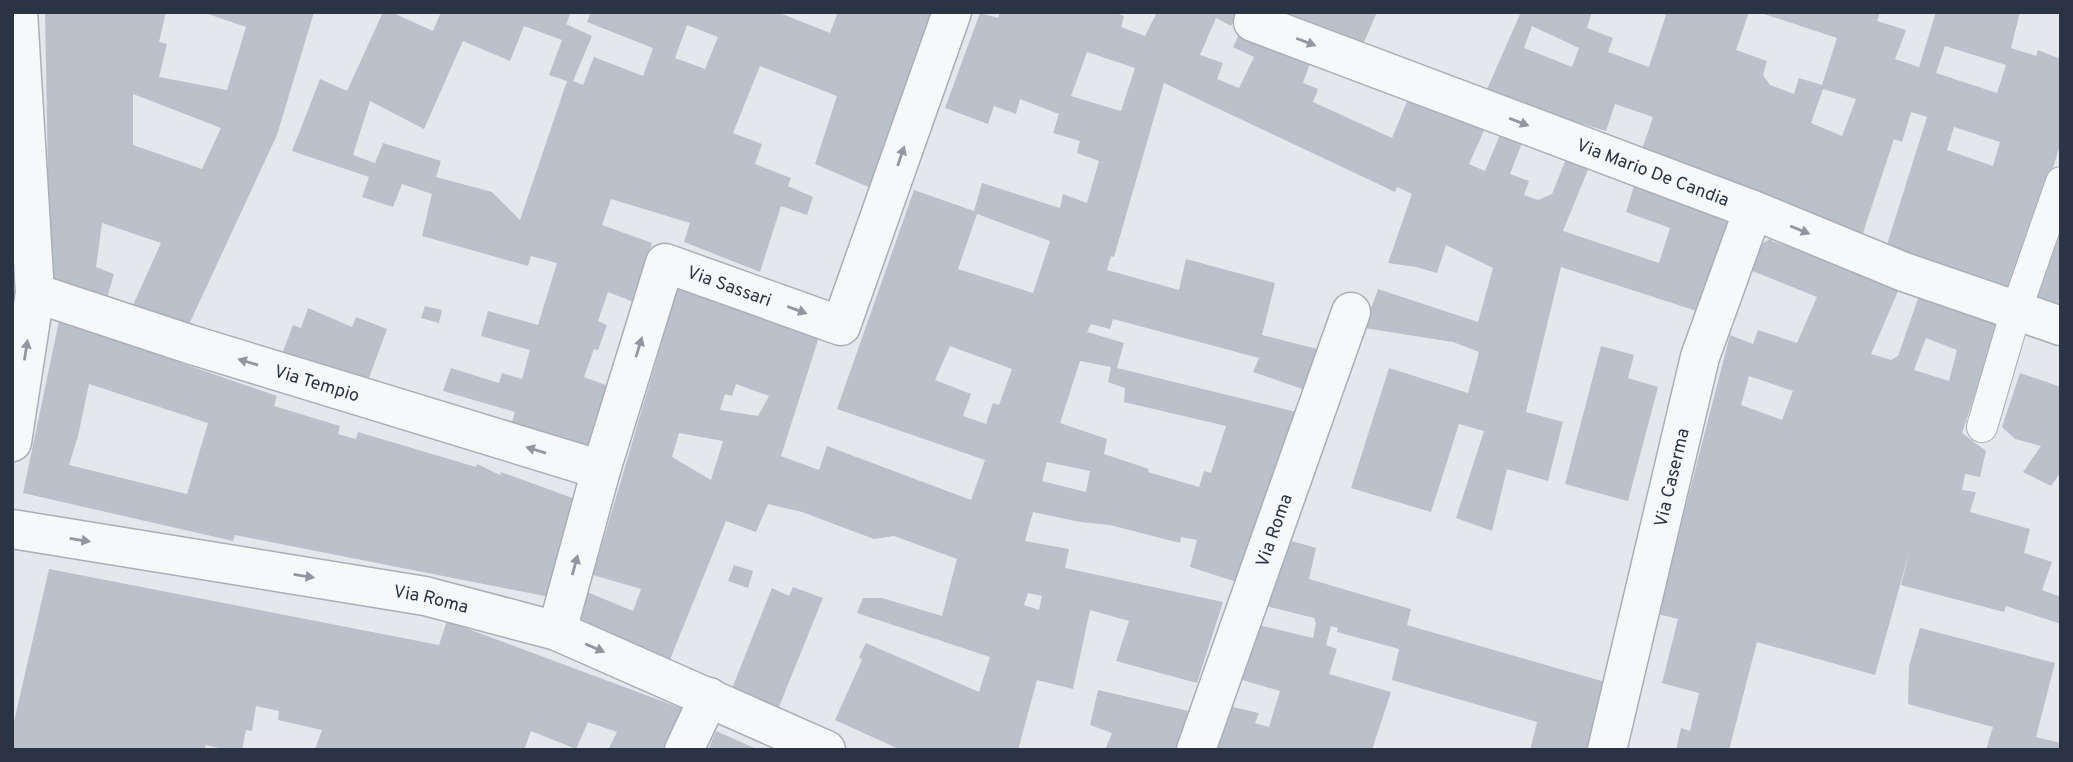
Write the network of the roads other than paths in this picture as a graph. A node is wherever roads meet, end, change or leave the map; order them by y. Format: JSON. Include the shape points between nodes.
{"nodes":[{"id":1,"x":18,"y":12,"type":"edge"},
{"id":2,"x":952,"y":12,"type":"edge"},
{"id":3,"x":1257,"y":12,"type":"edge"},
{"id":4,"x":2061,"y":182,"type":"edge"},
{"id":5,"x":1753,"y":210,"type":"junction"},
{"id":6,"x":35,"y":293,"type":"junction"},
{"id":7,"x":2016,"y":310,"type":"junction"},
{"id":8,"x":1351,"y":312,"type":"dead end"},
{"id":9,"x":2061,"y":326,"type":"edge"},
{"id":10,"x":1982,"y":426,"type":"dead end"},
{"id":11,"x":12,"y":442,"type":"edge"},
{"id":12,"x":601,"y":470,"type":"junction"},
{"id":13,"x":12,"y":529,"type":"edge"},
{"id":14,"x":557,"y":631,"type":"junction"},
{"id":15,"x":709,"y":697,"type":"junction"},
{"id":16,"x":684,"y":750,"type":"edge"},
{"id":17,"x":826,"y":750,"type":"edge"},
{"id":18,"x":1196,"y":750,"type":"edge"},
{"id":19,"x":1607,"y":750,"type":"edge"}],
"edges":[{"from":1,"to":6,"type":"street"},
{"from":12,"to":2,"type":"street","name":"Via Sassari","one_way":true,"via":[[665,263],[841,326]]},
{"from":3,"to":5,"type":"street","name":"Via Mario De Candia","one_way":true,"via":[[1253,22]]},
{"from":4,"to":7,"type":"lane"},
{"from":5,"to":7,"type":"street","name":"Via Mario De Candia","one_way":true,"via":[[1904,272]]},
{"from":5,"to":19,"type":"street","name":"Via Caserma","via":[[1700,357]]},
{"from":11,"to":6,"type":"street","one_way":true},
{"from":12,"to":6,"type":"street","name":"Via Tempio","one_way":true},
{"from":7,"to":9,"type":"street","name":"Via Mario De Candia"},
{"from":7,"to":10,"type":"lane"},
{"from":8,"to":18,"type":"street","name":"Via Roma"},
{"from":14,"to":12,"type":"street","name":"Via Sassari","one_way":true},
{"from":13,"to":14,"type":"street","name":"Via Roma","one_way":true,"via":[[425,596]]},
{"from":14,"to":15,"type":"street","name":"Via Roma","one_way":true},
{"from":15,"to":16,"type":"street"},
{"from":15,"to":17,"type":"street","name":"Via Roma"}]}
